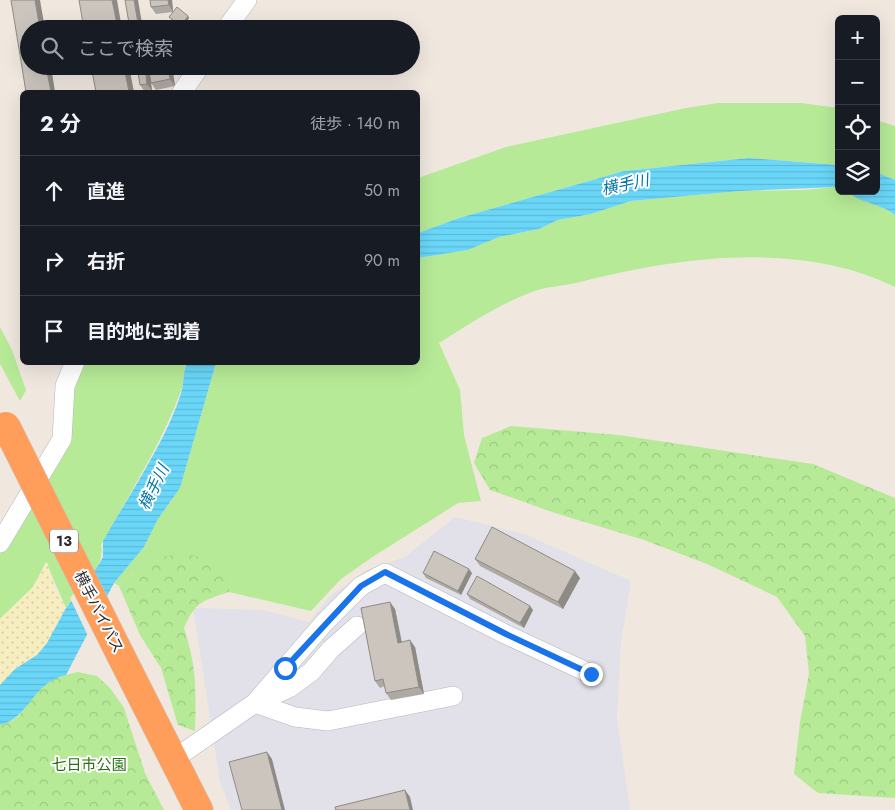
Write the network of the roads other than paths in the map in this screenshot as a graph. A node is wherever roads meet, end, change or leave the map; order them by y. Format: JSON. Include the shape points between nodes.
{"nodes":[{"id":1,"x":246,"y":0,"type":"edge"},
{"id":2,"x":232,"y":20,"type":"edge"},
{"id":3,"x":194,"y":75,"type":"edge"},
{"id":4,"x":183,"y":90,"type":"edge"},
{"id":5,"x":74,"y":365,"type":"edge"},
{"id":6,"x":3,"y":420,"type":"edge"},
{"id":7,"x":0,"y":543,"type":"edge"},
{"id":8,"x":356,"y":626,"type":"dead end"},
{"id":9,"x":591,"y":674,"type":"dead end"},
{"id":10,"x":452,"y":696,"type":"dead end"},
{"id":11,"x":255,"y":703,"type":"junction"},
{"id":12,"x":174,"y":759,"type":"junction"},
{"id":13,"x":200,"y":810,"type":"edge"}],
"edges":[{"from":1,"to":2,"type":"street"},
{"from":3,"to":4,"type":"street"},
{"from":5,"to":7,"type":"street","via":[[66,386],[62,439]]},
{"from":6,"to":12,"type":"highway","name":"横手バイパス","number":"13","bridge":true},
{"from":8,"to":11,"type":"street","via":[[311,672],[289,688]]},
{"from":9,"to":11,"type":"street","via":[[385,572],[361,586],[324,623]]},
{"from":10,"to":11,"type":"street","via":[[328,721],[295,717]]},
{"from":11,"to":12,"type":"street"},
{"from":12,"to":13,"type":"highway","name":"横手バイパス","number":"13"}]}
